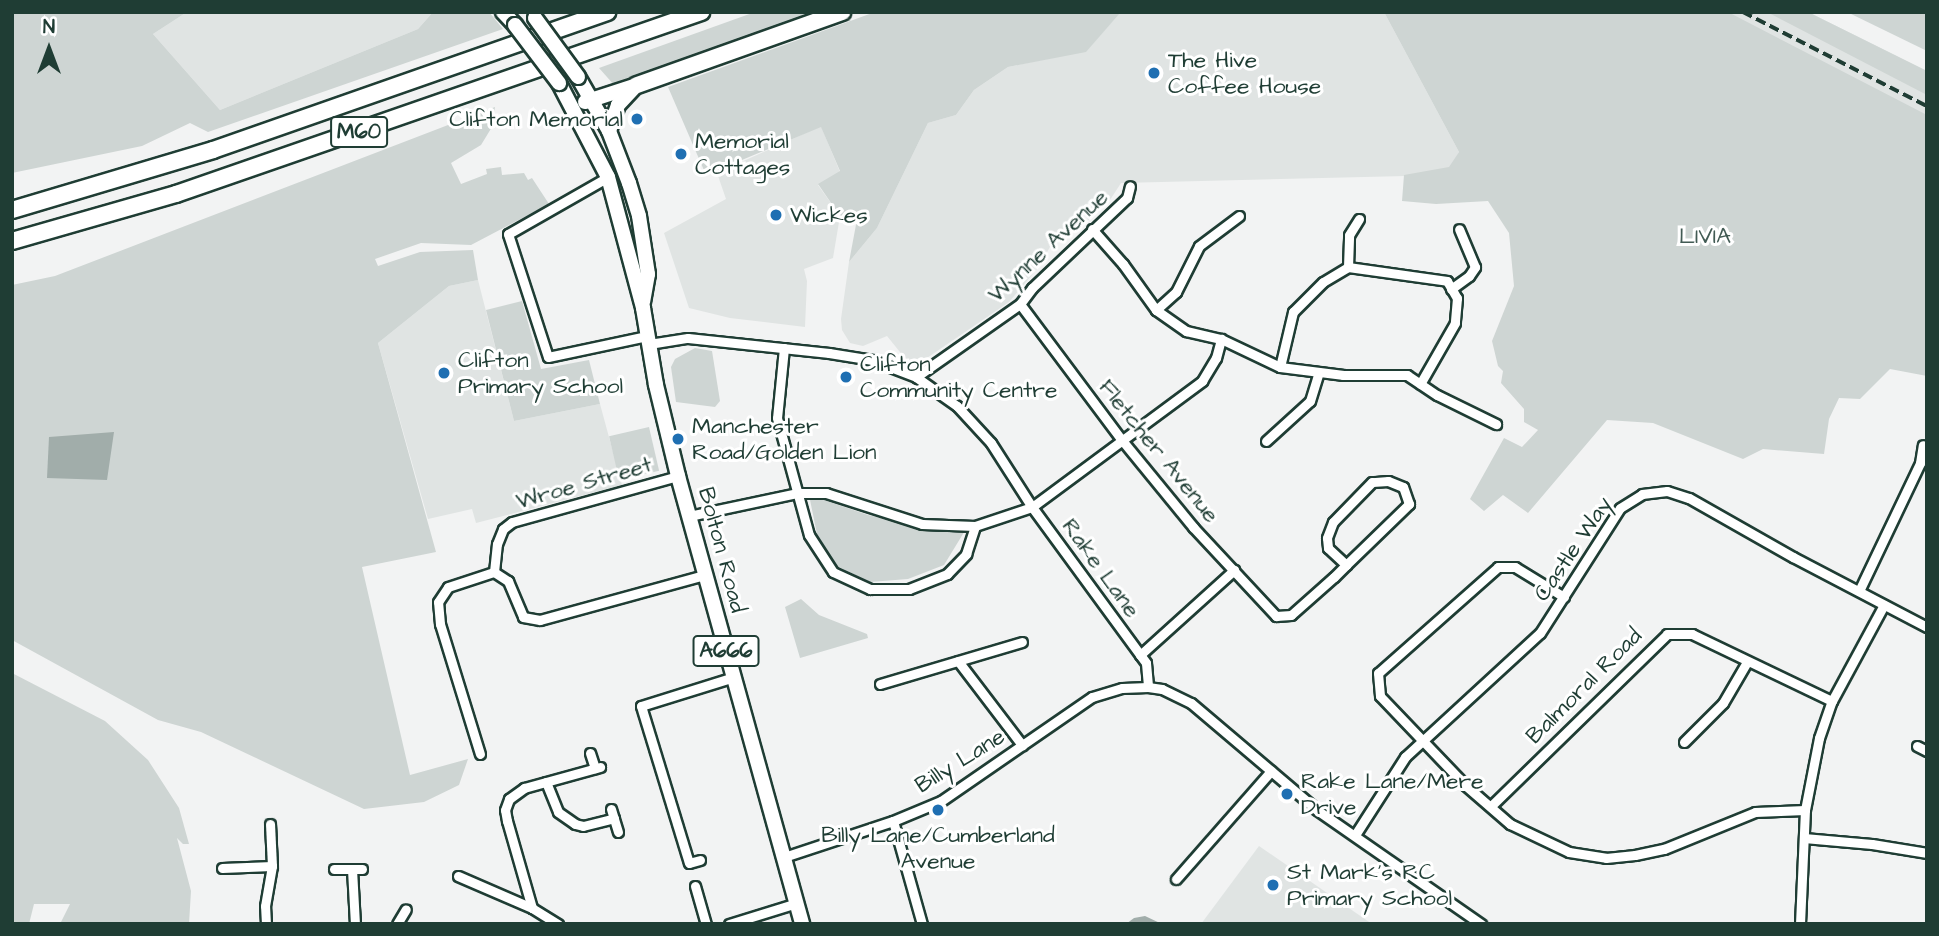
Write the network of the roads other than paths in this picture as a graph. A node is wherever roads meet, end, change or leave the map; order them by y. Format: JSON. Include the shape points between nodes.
{"nodes":[{"id":1,"x":503,"y":12,"type":"edge"},
{"id":2,"x":608,"y":12,"type":"edge"},
{"id":3,"x":701,"y":12,"type":"edge"},
{"id":4,"x":842,"y":12,"type":"edge"},
{"id":5,"x":532,"y":15,"type":"edge"},
{"id":6,"x":637,"y":85,"type":"junction"},
{"id":7,"x":563,"y":89,"type":"junction"},
{"id":8,"x":593,"y":100,"type":"junction"},
{"id":9,"x":609,"y":131,"type":"junction"},
{"id":10,"x":608,"y":177,"type":"junction"},
{"id":11,"x":1130,"y":186,"type":"dead end"},
{"id":12,"x":12,"y":210,"type":"edge"},
{"id":13,"x":1239,"y":216,"type":"dead end"},
{"id":14,"x":1359,"y":219,"type":"dead end"},
{"id":15,"x":1092,"y":229,"type":"junction"},
{"id":16,"x":1459,"y":229,"type":"dead end"},
{"id":17,"x":12,"y":241,"type":"edge"},
{"id":18,"x":1348,"y":267,"type":"junction"},
{"id":19,"x":1451,"y":289,"type":"junction"},
{"id":20,"x":1020,"y":304,"type":"junction"},
{"id":21,"x":643,"y":308,"type":"junction"},
{"id":22,"x":1156,"y":310,"type":"junction"},
{"id":23,"x":1221,"y":339,"type":"junction"},
{"id":24,"x":648,"y":340,"type":"junction"},
{"id":25,"x":784,"y":348,"type":"junction"},
{"id":26,"x":1280,"y":367,"type":"junction"},
{"id":27,"x":1319,"y":372,"type":"junction"},
{"id":28,"x":916,"y":377,"type":"junction"},
{"id":29,"x":1420,"y":384,"type":"junction"},
{"id":30,"x":1496,"y":424,"type":"dead end"},
{"id":31,"x":1121,"y":439,"type":"junction"},
{"id":32,"x":1266,"y":441,"type":"dead end"},
{"id":33,"x":1923,"y":445,"type":"dead end"},
{"id":34,"x":678,"y":476,"type":"junction"},
{"id":35,"x":797,"y":493,"type":"junction"},
{"id":36,"x":1032,"y":507,"type":"junction"},
{"id":37,"x":689,"y":516,"type":"junction"},
{"id":38,"x":975,"y":526,"type":"junction"},
{"id":39,"x":1346,"y":565,"type":"junction"},
{"id":40,"x":1234,"y":570,"type":"junction"},
{"id":41,"x":494,"y":572,"type":"junction"},
{"id":42,"x":705,"y":575,"type":"junction"},
{"id":43,"x":1859,"y":591,"type":"junction"},
{"id":44,"x":1564,"y":597,"type":"junction"},
{"id":45,"x":1884,"y":605,"type":"junction"},
{"id":46,"x":1927,"y":627,"type":"edge"},
{"id":47,"x":1022,"y":642,"type":"dead end"},
{"id":48,"x":1140,"y":655,"type":"junction"},
{"id":49,"x":958,"y":661,"type":"junction"},
{"id":50,"x":1747,"y":662,"type":"junction"},
{"id":51,"x":734,"y":677,"type":"junction"},
{"id":52,"x":880,"y":684,"type":"dead end"},
{"id":53,"x":1149,"y":687,"type":"junction"},
{"id":54,"x":1832,"y":701,"type":"junction"},
{"id":55,"x":1423,"y":742,"type":"junction"},
{"id":56,"x":1684,"y":742,"type":"dead end"},
{"id":57,"x":1021,"y":745,"type":"junction"},
{"id":58,"x":1917,"y":746,"type":"dead end"},
{"id":59,"x":1927,"y":751,"type":"edge"},
{"id":60,"x":590,"y":753,"type":"dead end"},
{"id":61,"x":480,"y":754,"type":"dead end"},
{"id":62,"x":1271,"y":771,"type":"junction"},
{"id":63,"x":545,"y":782,"type":"junction"},
{"id":64,"x":1491,"y":806,"type":"junction"},
{"id":65,"x":1805,"y":810,"type":"junction"},
{"id":66,"x":893,"y":821,"type":"junction"},
{"id":67,"x":270,"y":824,"type":"dead end"},
{"id":68,"x":618,"y":832,"type":"dead end"},
{"id":69,"x":1355,"y":835,"type":"junction"},
{"id":70,"x":1804,"y":838,"type":"junction"},
{"id":71,"x":1927,"y":853,"type":"edge"},
{"id":72,"x":784,"y":857,"type":"junction"},
{"id":73,"x":700,"y":860,"type":"dead end"},
{"id":74,"x":272,"y":866,"type":"junction"},
{"id":75,"x":222,"y":868,"type":"dead end"},
{"id":76,"x":334,"y":869,"type":"dead end"},
{"id":77,"x":352,"y":869,"type":"junction"},
{"id":78,"x":362,"y":869,"type":"dead end"},
{"id":79,"x":458,"y":876,"type":"dead end"},
{"id":80,"x":1176,"y":879,"type":"dead end"},
{"id":81,"x":695,"y":886,"type":"dead end"},
{"id":82,"x":797,"y":903,"type":"junction"},
{"id":83,"x":532,"y":908,"type":"junction"},
{"id":84,"x":406,"y":909,"type":"dead end"},
{"id":85,"x":266,"y":924,"type":"edge"},
{"id":86,"x":355,"y":924,"type":"edge"},
{"id":87,"x":397,"y":924,"type":"edge"},
{"id":88,"x":558,"y":924,"type":"edge"},
{"id":89,"x":706,"y":924,"type":"edge"},
{"id":90,"x":729,"y":924,"type":"edge"},
{"id":91,"x":802,"y":924,"type":"edge"},
{"id":92,"x":922,"y":924,"type":"edge"},
{"id":93,"x":1481,"y":924,"type":"edge"},
{"id":94,"x":1800,"y":924,"type":"edge"}],
"edges":[{"from":1,"to":7,"type":"main road","number":"A666","bridge":true},
{"from":2,"to":12,"type":"highway","number":"M60","via":[[214,150]]},
{"from":3,"to":17,"type":"highway","number":"M60","via":[[176,194]]},
{"from":4,"to":6,"type":"highway"},
{"from":5,"to":8,"type":"main road","name":"Bolton Road","number":"A666","bridge":true},
{"from":6,"to":8,"type":"main road"},
{"from":6,"to":9,"type":"main road","via":[[618,106]]},
{"from":7,"to":8,"type":"main road","via":[[575,100]]},
{"from":7,"to":10,"type":"main road","name":"Bolton Road","number":"A666"},
{"from":8,"to":9,"type":"main road","name":"Bolton Road","number":"A666"},
{"from":9,"to":21,"type":"main road","name":"Bolton Road","number":"A666","via":[[629,183],[644,243],[648,274]]},
{"from":10,"to":21,"type":"main road","name":"Bolton Road","number":"A666"},
{"from":10,"to":24,"type":"street","name":"Rake Lane","via":[[508,233],[548,357]]},
{"from":11,"to":15,"type":"street","name":"Wynne Avenue","via":[[1127,198]]},
{"from":13,"to":22,"type":"street","via":[[1199,246],[1176,292]]},
{"from":14,"to":18,"type":"street","via":[[1349,235]]},
{"from":15,"to":20,"type":"street","name":"Wynne Avenue"},
{"from":15,"to":22,"type":"street"},
{"from":16,"to":19,"type":"street","via":[[1475,267]]},
{"from":18,"to":19,"type":"street","via":[[1447,281]]},
{"from":18,"to":26,"type":"street","via":[[1323,282],[1293,312]]},
{"from":19,"to":29,"type":"street","via":[[1457,298],[1455,323]]},
{"from":20,"to":28,"type":"street","name":"Wynne Avenue"},
{"from":20,"to":31,"type":"street","name":"Fletcher Avenue"},
{"from":21,"to":24,"type":"main road","name":"Bolton Road","number":"A666"},
{"from":22,"to":23,"type":"street","via":[[1186,331]]},
{"from":23,"to":26,"type":"street"},
{"from":23,"to":31,"type":"street","via":[[1202,381]]},
{"from":24,"to":25,"type":"street","name":"Rake Lane","via":[[688,338]]},
{"from":24,"to":34,"type":"main road","name":"Bolton Road","number":"A666"},
{"from":25,"to":28,"type":"street","name":"Rake Lane","via":[[872,360]]},
{"from":25,"to":35,"type":"street","via":[[777,418]]},
{"from":26,"to":27,"type":"street"},
{"from":27,"to":29,"type":"street","via":[[1407,376]]},
{"from":27,"to":32,"type":"street","via":[[1310,401]]},
{"from":28,"to":36,"type":"street","name":"Rake Lane","via":[[957,406],[991,443]]},
{"from":29,"to":30,"type":"street"},
{"from":31,"to":36,"type":"street"},
{"from":31,"to":40,"type":"street","name":"Fletcher Avenue"},
{"from":33,"to":43,"type":"street","via":[[1920,463]]},
{"from":34,"to":37,"type":"main road","name":"Bolton Road","number":"A666"},
{"from":34,"to":41,"type":"street","name":"Wroe Street","via":[[512,522],[497,544]]},
{"from":35,"to":37,"type":"street"},
{"from":35,"to":38,"type":"street","via":[[826,493],[922,524]]},
{"from":35,"to":38,"type":"street","via":[[809,535],[833,572],[870,589],[909,589],[947,574],[966,554]]},
{"from":36,"to":38,"type":"street"},
{"from":36,"to":48,"type":"street","name":"Rake Lane"},
{"from":37,"to":42,"type":"main road","name":"Bolton Road","number":"A666"},
{"from":39,"to":39,"type":"street","via":[[1328,548],[1333,522],[1372,482],[1388,481],[1403,487],[1409,504]]},
{"from":39,"to":40,"type":"street","name":"Fletcher Avenue","via":[[1292,615],[1276,616]]},
{"from":40,"to":48,"type":"street"},
{"from":41,"to":42,"type":"street","via":[[508,581],[523,617],[531,620]]},
{"from":41,"to":61,"type":"street","via":[[448,587],[438,602],[440,624]]},
{"from":42,"to":51,"type":"main road","name":"Bolton Road","number":"A666"},
{"from":43,"to":44,"type":"street","name":"Castle Way","via":[[1689,498],[1659,491],[1642,494],[1619,508]]},
{"from":43,"to":45,"type":"street","name":"Castle Way"},
{"from":44,"to":55,"type":"street","name":"Castle Way","via":[[1540,633]]},
{"from":44,"to":55,"type":"street","via":[[1515,567],[1498,567],[1378,673],[1380,696]]},
{"from":45,"to":46,"type":"street","name":"Castle Way"},
{"from":45,"to":54,"type":"street"},
{"from":47,"to":49,"type":"street"},
{"from":48,"to":53,"type":"street","name":"Rake Lane","via":[[1146,663]]},
{"from":49,"to":52,"type":"street"},
{"from":49,"to":57,"type":"street"},
{"from":50,"to":54,"type":"street","name":"Balmoral Road"},
{"from":50,"to":56,"type":"street","via":[[1723,703]]},
{"from":50,"to":64,"type":"street","name":"Balmoral Road","via":[[1692,634],[1661,637]]},
{"from":51,"to":72,"type":"main road","name":"Bolton Road","number":"A666"},
{"from":51,"to":73,"type":"street","via":[[641,706],[689,863]]},
{"from":53,"to":57,"type":"street","name":"Billy Lane","via":[[1122,688],[1092,697]]},
{"from":53,"to":62,"type":"street","via":[[1191,703]]},
{"from":54,"to":65,"type":"street","via":[[1819,738]]},
{"from":55,"to":64,"type":"street"},
{"from":55,"to":69,"type":"street","name":"Castle Way","via":[[1405,757]]},
{"from":57,"to":66,"type":"street","name":"Billy Lane","via":[[960,790]]},
{"from":58,"to":59,"type":"street"},
{"from":60,"to":63,"type":"street","via":[[597,767]]},
{"from":62,"to":69,"type":"street"},
{"from":62,"to":80,"type":"street"},
{"from":63,"to":68,"type":"street","via":[[558,812],[569,821],[583,826],[612,813]]},
{"from":63,"to":83,"type":"street","via":[[515,793],[505,810]]},
{"from":64,"to":65,"type":"street","via":[[1538,840],[1569,852],[1605,858],[1664,849],[1755,812]]},
{"from":65,"to":70,"type":"street"},
{"from":66,"to":72,"type":"street","name":"Billy Lane"},
{"from":66,"to":92,"type":"street"},
{"from":67,"to":74,"type":"street"},
{"from":69,"to":93,"type":"street"},
{"from":70,"to":71,"type":"street"},
{"from":70,"to":94,"type":"street"},
{"from":72,"to":82,"type":"main road","name":"Bolton Road","number":"A666"},
{"from":74,"to":75,"type":"street"},
{"from":74,"to":85,"type":"street"},
{"from":76,"to":77,"type":"street"},
{"from":77,"to":78,"type":"street"},
{"from":77,"to":86,"type":"street"},
{"from":79,"to":83,"type":"street"},
{"from":81,"to":89,"type":"street"},
{"from":82,"to":90,"type":"street"},
{"from":82,"to":91,"type":"main road","name":"Bolton Road","number":"A666"},
{"from":83,"to":88,"type":"street"},
{"from":84,"to":87,"type":"street"}]}
